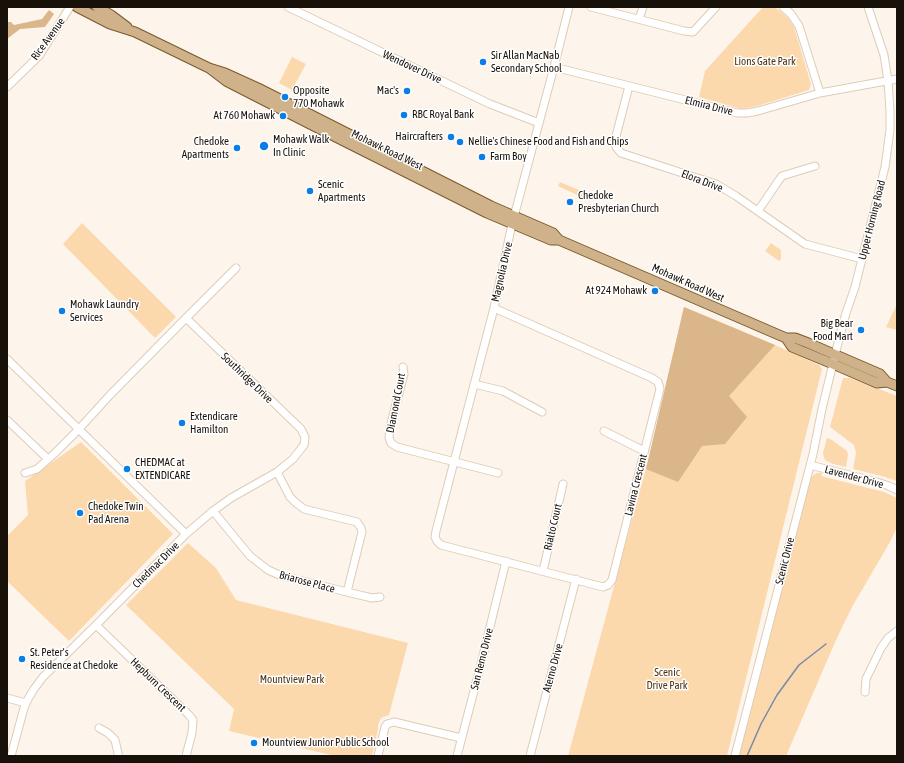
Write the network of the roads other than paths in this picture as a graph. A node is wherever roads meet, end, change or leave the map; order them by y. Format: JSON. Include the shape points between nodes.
{"nodes":[{"id":1,"x":70,"y":7,"type":"edge"},
{"id":2,"x":77,"y":7,"type":"edge"},
{"id":3,"x":97,"y":7,"type":"edge"},
{"id":4,"x":288,"y":7,"type":"edge"},
{"id":5,"x":569,"y":7,"type":"edge"},
{"id":6,"x":591,"y":7,"type":"edge"},
{"id":7,"x":643,"y":7,"type":"edge"},
{"id":8,"x":716,"y":7,"type":"edge"},
{"id":9,"x":782,"y":7,"type":"edge"},
{"id":10,"x":868,"y":7,"type":"edge"},
{"id":11,"x":639,"y":19,"type":"junction"},
{"id":12,"x":135,"y":32,"type":"junction"},
{"id":13,"x":554,"y":67,"type":"junction"},
{"id":14,"x":209,"y":68,"type":"junction"},
{"id":15,"x":897,"y":79,"type":"edge"},
{"id":16,"x":888,"y":82,"type":"junction"},
{"id":17,"x":629,"y":86,"type":"junction"},
{"id":18,"x":7,"y":87,"type":"edge"},
{"id":19,"x":820,"y":93,"type":"junction"},
{"id":20,"x":538,"y":122,"type":"junction"},
{"id":21,"x":367,"y":143,"type":"junction"},
{"id":22,"x":352,"y":146,"type":"junction"},
{"id":23,"x":814,"y":166,"type":"dead end"},
{"id":24,"x":758,"y":211,"type":"junction"},
{"id":25,"x":514,"y":220,"type":"junction"},
{"id":26,"x":862,"y":259,"type":"junction"},
{"id":27,"x":236,"y":268,"type":"dead end"},
{"id":28,"x":494,"y":308,"type":"junction"},
{"id":29,"x":186,"y":318,"type":"junction"},
{"id":30,"x":786,"y":338,"type":"junction"},
{"id":31,"x":835,"y":355,"type":"junction"},
{"id":32,"x":7,"y":360,"type":"edge"},
{"id":33,"x":833,"y":364,"type":"junction"},
{"id":34,"x":403,"y":367,"type":"dead end"},
{"id":35,"x":888,"y":382,"type":"junction"},
{"id":36,"x":474,"y":384,"type":"junction"},
{"id":37,"x":897,"y":386,"type":"edge"},
{"id":38,"x":542,"y":412,"type":"dead end"},
{"id":39,"x":7,"y":420,"type":"edge"},
{"id":40,"x":79,"y":429,"type":"junction"},
{"id":41,"x":604,"y":431,"type":"dead end"},
{"id":42,"x":644,"y":451,"type":"junction"},
{"id":43,"x":48,"y":459,"type":"junction"},
{"id":44,"x":454,"y":462,"type":"junction"},
{"id":45,"x":810,"y":465,"type":"junction"},
{"id":46,"x":277,"y":472,"type":"junction"},
{"id":47,"x":25,"y":473,"type":"dead end"},
{"id":48,"x":498,"y":473,"type":"dead end"},
{"id":49,"x":563,"y":484,"type":"dead end"},
{"id":50,"x":897,"y":490,"type":"edge"},
{"id":51,"x":213,"y":511,"type":"junction"},
{"id":52,"x":186,"y":534,"type":"junction"},
{"id":53,"x":436,"y":537,"type":"joint"},
{"id":54,"x":506,"y":561,"type":"junction"},
{"id":55,"x":544,"y":571,"type":"junction"},
{"id":56,"x":576,"y":579,"type":"junction"},
{"id":57,"x":347,"y":592,"type":"junction"},
{"id":58,"x":380,"y":596,"type":"dead end"},
{"id":59,"x":96,"y":625,"type":"junction"},
{"id":60,"x":897,"y":631,"type":"edge"},
{"id":61,"x":865,"y":692,"type":"dead end"},
{"id":62,"x":7,"y":698,"type":"edge"},
{"id":63,"x":26,"y":703,"type":"junction"},
{"id":64,"x":99,"y":728,"type":"dead end"},
{"id":65,"x":461,"y":738,"type":"junction"},
{"id":66,"x":11,"y":756,"type":"edge"},
{"id":67,"x":118,"y":756,"type":"edge"},
{"id":68,"x":186,"y":756,"type":"edge"},
{"id":69,"x":378,"y":756,"type":"edge"},
{"id":70,"x":457,"y":756,"type":"edge"},
{"id":71,"x":530,"y":756,"type":"edge"},
{"id":72,"x":735,"y":756,"type":"edge"}],
"edges":[{"from":1,"to":18,"type":"street","name":"Rice Avenue","via":[[39,56]]},
{"from":2,"to":12,"type":"main road","name":"Mohawk Road West","via":[[110,24]]},
{"from":3,"to":12,"type":"main road","name":"Mohawk Road West"},
{"from":4,"to":20,"type":"street","name":"Wendover Drive","via":[[490,104]]},
{"from":5,"to":13,"type":"street","name":"Magnolia Drive"},
{"from":6,"to":11,"type":"street"},
{"from":7,"to":11,"type":"street"},
{"from":8,"to":11,"type":"street","via":[[693,32]]},
{"from":9,"to":19,"type":"street","via":[[799,26]]},
{"from":10,"to":16,"type":"street","name":"Upper Horning Road","via":[[884,55]]},
{"from":12,"to":14,"type":"main road","name":"Mohawk Road West"},
{"from":13,"to":17,"type":"street","name":"Elmira Drive"},
{"from":13,"to":20,"type":"street","name":"Magnolia Drive"},
{"from":14,"to":21,"type":"main road","name":"Mohawk Road West","via":[[258,88]]},
{"from":14,"to":22,"type":"main road","name":"Mohawk Road West","via":[[226,81]]},
{"from":15,"to":16,"type":"street"},
{"from":16,"to":19,"type":"street","name":"Elmira Drive"},
{"from":16,"to":26,"type":"street","name":"Upper Horning Road","via":[[888,150]]},
{"from":17,"to":19,"type":"street","name":"Elmira Drive","via":[[736,113],[758,112]]},
{"from":17,"to":24,"type":"street","name":"Elora Drive","via":[[615,140],[621,154],[716,184]]},
{"from":20,"to":25,"type":"street","name":"Magnolia Drive"},
{"from":21,"to":22,"type":"main road"},
{"from":21,"to":25,"type":"main road","name":"Mohawk Road West"},
{"from":22,"to":25,"type":"main road","name":"Mohawk Road West","via":[[487,213]]},
{"from":23,"to":24,"type":"street","via":[[782,176]]},
{"from":24,"to":26,"type":"street","name":"Elora Drive","via":[[805,244]]},
{"from":25,"to":28,"type":"street","name":"Magnolia Drive"},
{"from":25,"to":30,"type":"main road","name":"Mohawk Road West","via":[[553,233],[559,240]]},
{"from":26,"to":31,"type":"street","name":"Upper Horning Road"},
{"from":27,"to":29,"type":"street"},
{"from":28,"to":36,"type":"street","name":"Magnolia Drive"},
{"from":28,"to":42,"type":"street","name":"Lavina Crescent","via":[[658,382],[660,389]]},
{"from":29,"to":40,"type":"street"},
{"from":29,"to":46,"type":"street","name":"Southridge Drive","via":[[301,429],[305,437],[304,445],[293,459]]},
{"from":30,"to":31,"type":"main road","name":"Mohawk Road West","via":[[795,338]]},
{"from":30,"to":33,"type":"main road","name":"Mohawk Road West","via":[[792,347]]},
{"from":31,"to":33,"type":"street","name":"Upper Horning Road"},
{"from":31,"to":35,"type":"main road","name":"Mohawk Road West","via":[[880,374]]},
{"from":32,"to":40,"type":"street","name":"Chedmac Drive"},
{"from":33,"to":35,"type":"main road","name":"Mohawk Road West","via":[[877,383]]},
{"from":33,"to":45,"type":"street","name":"Scenic Drive"},
{"from":34,"to":44,"type":"street","name":"Diamond Court","via":[[404,374],[390,427],[391,443],[397,447]]},
{"from":35,"to":37,"type":"main road"},
{"from":36,"to":38,"type":"street","via":[[503,391]]},
{"from":36,"to":44,"type":"street","name":"Magnolia Drive"},
{"from":39,"to":43,"type":"street"},
{"from":40,"to":43,"type":"street"},
{"from":40,"to":52,"type":"street","name":"Chedmac Drive"},
{"from":41,"to":42,"type":"street"},
{"from":42,"to":56,"type":"street","name":"Lavina Crescent","via":[[612,580],[603,587]]},
{"from":43,"to":47,"type":"street","via":[[37,469]]},
{"from":44,"to":48,"type":"street"},
{"from":44,"to":53,"type":"street","name":"Magnolia Drive"},
{"from":45,"to":50,"type":"street","name":"Lavender Drive","via":[[877,482]]},
{"from":45,"to":72,"type":"street","name":"Scenic Drive"},
{"from":46,"to":51,"type":"street","name":"Southridge Drive"},
{"from":46,"to":57,"type":"street","via":[[290,497],[304,509],[357,522],[361,528]]},
{"from":49,"to":55,"type":"street","name":"Rialto Court"},
{"from":51,"to":52,"type":"street","name":"Southridge Drive"},
{"from":51,"to":57,"type":"street","name":"Briarose Place","via":[[250,556],[268,570],[282,576]]},
{"from":52,"to":59,"type":"street","name":"Chedmac Drive"},
{"from":53,"to":54,"type":"street","name":"Lavina Crescent","via":[[441,545]]},
{"from":54,"to":55,"type":"street","name":"Lavina Crescent"},
{"from":54,"to":65,"type":"street","name":"San Remo Drive"},
{"from":55,"to":56,"type":"street","name":"Lavina Crescent"},
{"from":56,"to":71,"type":"street","name":"Aterno Drive"},
{"from":57,"to":58,"type":"street","name":"Briarose Place","via":[[372,598]]},
{"from":59,"to":63,"type":"street","name":"Chedmac Drive","via":[[43,677]]},
{"from":59,"to":68,"type":"street","name":"Hepburn Crescent","via":[[189,714],[193,720]]},
{"from":60,"to":61,"type":"street","via":[[881,648],[866,679]]},
{"from":62,"to":63,"type":"street"},
{"from":63,"to":66,"type":"street","name":"Chedmac Drive"},
{"from":64,"to":67,"type":"street","via":[[115,740]]},
{"from":65,"to":69,"type":"street","via":[[394,722],[385,727]]},
{"from":65,"to":70,"type":"street","name":"San Remo Drive"}]}
